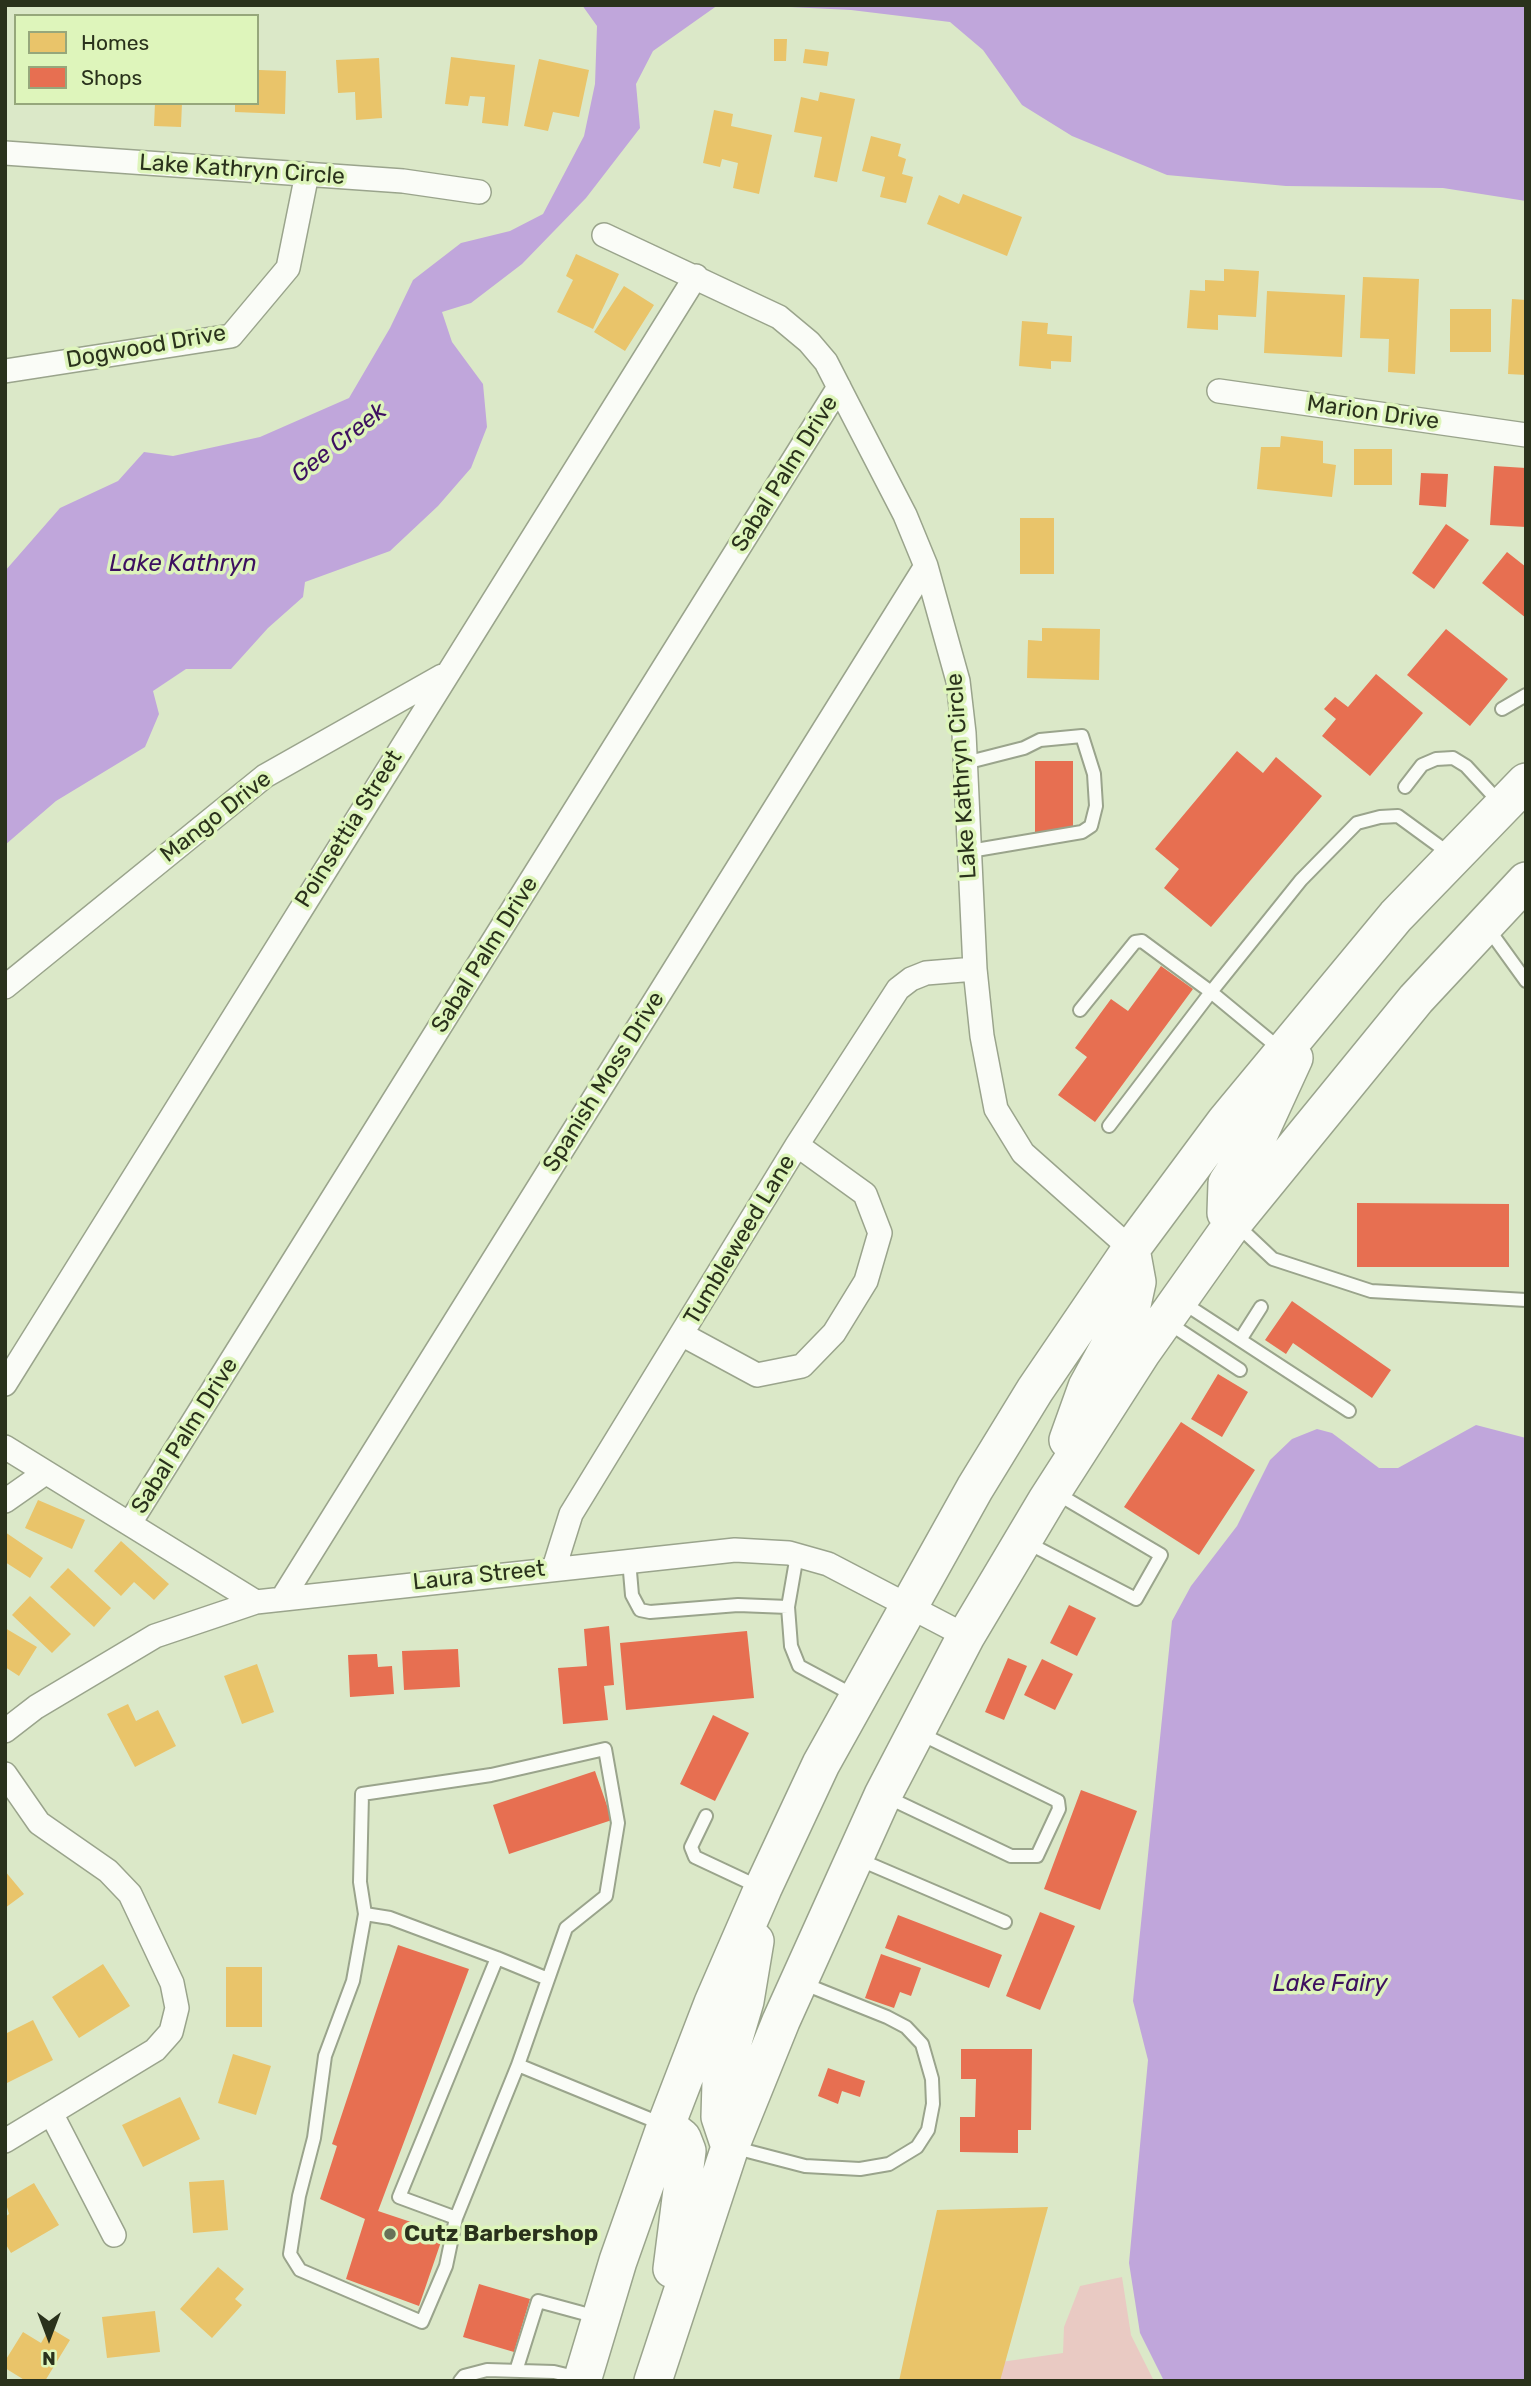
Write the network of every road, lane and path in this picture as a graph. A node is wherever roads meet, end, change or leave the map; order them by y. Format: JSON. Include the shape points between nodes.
{"nodes":[{"id":1,"x":5,"y":153,"type":"edge"},
{"id":2,"x":307,"y":174,"type":"junction"},
{"id":3,"x":479,"y":192,"type":"dead end"},
{"id":4,"x":604,"y":235,"type":"dead end"},
{"id":5,"x":696,"y":276,"type":"junction"},
{"id":6,"x":5,"y":371,"type":"edge"},
{"id":7,"x":839,"y":387,"type":"junction"},
{"id":8,"x":1219,"y":391,"type":"dead end"},
{"id":9,"x":1526,"y":435,"type":"edge"},
{"id":10,"x":926,"y":566,"type":"junction"},
{"id":11,"x":445,"y":675,"type":"junction"},
{"id":12,"x":1526,"y":695,"type":"edge"},
{"id":13,"x":1502,"y":709,"type":"dead end"},
{"id":14,"x":965,"y":763,"type":"junction"},
{"id":15,"x":1405,"y":787,"type":"dead end"},
{"id":16,"x":1514,"y":794,"type":"edge"},
{"id":17,"x":1526,"y":850,"type":"edge"},
{"id":18,"x":970,"y":851,"type":"junction"},
{"id":19,"x":1453,"y":857,"type":"junction"},
{"id":20,"x":1526,"y":881,"type":"edge"},
{"id":21,"x":1484,"y":923,"type":"junction"},
{"id":22,"x":975,"y":969,"type":"junction"},
{"id":23,"x":1526,"y":981,"type":"edge"},
{"id":24,"x":5,"y":987,"type":"edge"},
{"id":25,"x":1211,"y":992,"type":"junction"},
{"id":26,"x":1318,"y":1006,"type":"junction"},
{"id":27,"x":1080,"y":1010,"type":"dead end"},
{"id":28,"x":1282,"y":1051,"type":"junction"},
{"id":29,"x":1109,"y":1126,"type":"dead end"},
{"id":30,"x":797,"y":1145,"type":"junction"},
{"id":31,"x":1234,"y":1222,"type":"junction"},
{"id":32,"x":1131,"y":1249,"type":"junction"},
{"id":33,"x":1526,"y":1300,"type":"edge"},
{"id":34,"x":1261,"y":1307,"type":"dead end"},
{"id":35,"x":1171,"y":1310,"type":"junction"},
{"id":36,"x":683,"y":1335,"type":"junction"},
{"id":37,"x":1240,"y":1340,"type":"junction"},
{"id":38,"x":1240,"y":1370,"type":"dead end"},
{"id":39,"x":5,"y":1384,"type":"edge"},
{"id":40,"x":1349,"y":1411,"type":"dead end"},
{"id":41,"x":5,"y":1447,"type":"edge"},
{"id":42,"x":45,"y":1473,"type":"junction"},
{"id":43,"x":1050,"y":1496,"type":"junction"},
{"id":44,"x":5,"y":1501,"type":"edge"},
{"id":45,"x":131,"y":1523,"type":"junction"},
{"id":46,"x":1023,"y":1541,"type":"junction"},
{"id":47,"x":797,"y":1555,"type":"junction"},
{"id":48,"x":629,"y":1560,"type":"junction"},
{"id":49,"x":554,"y":1568,"type":"junction"},
{"id":50,"x":282,"y":1599,"type":"junction"},
{"id":51,"x":256,"y":1602,"type":"junction"},
{"id":52,"x":908,"y":1604,"type":"junction"},
{"id":53,"x":788,"y":1607,"type":"junction"},
{"id":54,"x":966,"y":1636,"type":"junction"},
{"id":55,"x":857,"y":1697,"type":"junction"},
{"id":56,"x":5,"y":1731,"type":"edge"},
{"id":57,"x":917,"y":1732,"type":"junction"},
{"id":58,"x":5,"y":1774,"type":"edge"},
{"id":59,"x":883,"y":1795,"type":"junction"},
{"id":60,"x":706,"y":1816,"type":"dead end"},
{"id":61,"x":855,"y":1857,"type":"junction"},
{"id":62,"x":763,"y":1888,"type":"junction"},
{"id":63,"x":365,"y":1914,"type":"junction"},
{"id":64,"x":1005,"y":1922,"type":"dead end"},
{"id":65,"x":497,"y":1958,"type":"junction"},
{"id":66,"x":548,"y":1979,"type":"junction"},
{"id":67,"x":798,"y":1982,"type":"junction"},
{"id":68,"x":518,"y":2065,"type":"junction"},
{"id":69,"x":51,"y":2113,"type":"junction"},
{"id":70,"x":666,"y":2125,"type":"junction"},
{"id":71,"x":5,"y":2141,"type":"edge"},
{"id":72,"x":730,"y":2147,"type":"junction"},
{"id":73,"x":456,"y":2218,"type":"junction"},
{"id":74,"x":114,"y":2235,"type":"dead end"},
{"id":75,"x":601,"y":2318,"type":"junction"},
{"id":76,"x":666,"y":2336,"type":"junction"},
{"id":77,"x":516,"y":2371,"type":"junction"},
{"id":78,"x":582,"y":2380,"type":"edge"},
{"id":79,"x":460,"y":2381,"type":"edge"},
{"id":80,"x":653,"y":2381,"type":"edge"}],
"edges":[{"from":1,"to":2,"type":"street","name":"Lake Kathryn Circle"},
{"from":2,"to":3,"type":"street","name":"Lake Kathryn Circle"},
{"from":2,"to":6,"type":"street","name":"Dogwood Drive","via":[[288,268],[231,336]]},
{"from":4,"to":5,"type":"street","name":"Lake Kathryn Circle"},
{"from":5,"to":7,"type":"street","name":"Lake Kathryn Circle","via":[[779,317],[810,342]]},
{"from":5,"to":11,"type":"street","name":"Poinsettia Street"},
{"from":7,"to":10,"type":"street","name":"Lake Kathryn Circle","via":[[905,514]]},
{"from":7,"to":45,"type":"street","name":"Sabal Palm Drive"},
{"from":8,"to":9,"type":"street","name":"Marion Drive"},
{"from":10,"to":14,"type":"street","name":"Lake Kathryn Circle","via":[[958,681]]},
{"from":10,"to":50,"type":"street","name":"Spanish Moss Drive"},
{"from":11,"to":24,"type":"street","name":"Mango Drive","via":[[265,776]]},
{"from":11,"to":39,"type":"street","name":"Poinsettia Street"},
{"from":12,"to":13,"type":"lane"},
{"from":14,"to":18,"type":"street","name":"Lake Kathryn Circle"},
{"from":14,"to":18,"type":"lane","via":[[1040,740],[1082,736],[1094,774],[1096,806],[1091,827],[1082,832]]},
{"from":15,"to":16,"type":"lane","via":[[1422,765],[1453,758]]},
{"from":16,"to":19,"type":"main road"},
{"from":17,"to":21,"type":"main road"},
{"from":18,"to":22,"type":"street","name":"Lake Kathryn Circle"},
{"from":19,"to":25,"type":"lane","via":[[1398,816],[1357,823],[1301,880]]},
{"from":19,"to":26,"type":"main road"},
{"from":20,"to":21,"type":"main road"},
{"from":21,"to":23,"type":"lane"},
{"from":21,"to":31,"type":"main road","via":[[1398,1020]]},
{"from":22,"to":30,"type":"street","name":"Tumbleweed Lane","via":[[926,973],[898,989]]},
{"from":22,"to":32,"type":"street","name":"Lake Kathryn Circle","via":[[989,1082],[1008,1132],[1023,1153]]},
{"from":25,"to":27,"type":"lane","via":[[1142,941],[1135,942]]},
{"from":25,"to":28,"type":"lane"},
{"from":25,"to":29,"type":"lane"},
{"from":26,"to":28,"type":"main road"},
{"from":26,"to":31,"type":"main road","via":[[1260,1132],[1227,1183],[1226,1213]]},
{"from":28,"to":32,"type":"main road"},
{"from":30,"to":36,"type":"street","name":"Tumbleweed Lane"},
{"from":30,"to":36,"type":"street","via":[[865,1194],[880,1234],[866,1281],[834,1332],[802,1366],[757,1375]]},
{"from":31,"to":33,"type":"lane","via":[[1273,1259],[1371,1291]]},
{"from":31,"to":35,"type":"main road"},
{"from":32,"to":43,"type":"main road","via":[[1137,1282],[1132,1305],[1087,1387]]},
{"from":32,"to":52,"type":"main road","via":[[1035,1390]]},
{"from":34,"to":37,"type":"lane"},
{"from":35,"to":37,"type":"lane"},
{"from":35,"to":38,"type":"lane"},
{"from":35,"to":43,"type":"main road"},
{"from":36,"to":49,"type":"street","name":"Tumbleweed Lane","via":[[571,1514]]},
{"from":37,"to":40,"type":"lane"},
{"from":41,"to":42,"type":"street"},
{"from":42,"to":44,"type":"street"},
{"from":42,"to":45,"type":"street"},
{"from":43,"to":46,"type":"main road"},
{"from":43,"to":46,"type":"lane","via":[[1161,1555],[1136,1599]]},
{"from":45,"to":51,"type":"street"},
{"from":46,"to":54,"type":"main road"},
{"from":47,"to":48,"type":"street","name":"Laura Street","via":[[735,1550]]},
{"from":47,"to":52,"type":"street","name":"Laura Street","via":[[828,1564]]},
{"from":47,"to":53,"type":"lane"},
{"from":48,"to":49,"type":"street","name":"Laura Street"},
{"from":48,"to":53,"type":"lane","via":[[632,1595],[640,1609],[650,1612],[738,1605]]},
{"from":49,"to":50,"type":"street","name":"Laura Street"},
{"from":50,"to":51,"type":"street","name":"Laura Street"},
{"from":51,"to":56,"type":"street","name":"Laura Street","via":[[155,1636],[36,1707]]},
{"from":52,"to":54,"type":"street","name":"Laura Street"},
{"from":52,"to":55,"type":"main road"},
{"from":53,"to":55,"type":"lane","via":[[791,1646],[799,1665]]},
{"from":54,"to":57,"type":"main road"},
{"from":55,"to":62,"type":"main road"},
{"from":57,"to":59,"type":"main road"},
{"from":57,"to":59,"type":"lane","via":[[1058,1801],[1059,1809],[1037,1856],[1011,1856]]},
{"from":58,"to":69,"type":"street","via":[[39,1823],[108,1871],[130,1894],[172,1983],[177,2008],[171,2032],[155,2050]]},
{"from":59,"to":61,"type":"main road"},
{"from":60,"to":62,"type":"lane","via":[[691,1847],[695,1857]]},
{"from":61,"to":64,"type":"lane"},
{"from":61,"to":67,"type":"main road"},
{"from":62,"to":70,"type":"main road"},
{"from":62,"to":72,"type":"main road","via":[[745,2001],[721,2082],[720,2117]]},
{"from":63,"to":65,"type":"lane","via":[[390,1918]]},
{"from":63,"to":66,"type":"lane","via":[[360,1882],[362,1794],[491,1776],[605,1749],[618,1824],[606,1896],[566,1928]]},
{"from":63,"to":73,"type":"lane","via":[[353,1981],[325,2056],[290,2254],[300,2270],[422,2322],[446,2266]]},
{"from":65,"to":66,"type":"lane"},
{"from":65,"to":73,"type":"lane","via":[[399,2197]]},
{"from":66,"to":68,"type":"lane"},
{"from":67,"to":72,"type":"main road"},
{"from":67,"to":72,"type":"lane","via":[[887,2017],[906,2027],[922,2044],[932,2079],[928,2130],[917,2147],[889,2164],[860,2169],[805,2166]]},
{"from":68,"to":70,"type":"lane"},
{"from":68,"to":73,"type":"lane"},
{"from":69,"to":71,"type":"street"},
{"from":69,"to":74,"type":"street"},
{"from":70,"to":75,"type":"main road"},
{"from":70,"to":76,"type":"main road","via":[[682,2138],[687,2151]]},
{"from":72,"to":76,"type":"main road"},
{"from":75,"to":77,"type":"lane","via":[[538,2301]]},
{"from":75,"to":78,"type":"main road"},
{"from":76,"to":80,"type":"main road"},
{"from":77,"to":78,"type":"lane","via":[[554,2372]]},
{"from":77,"to":79,"type":"lane","via":[[487,2370]]}]}
